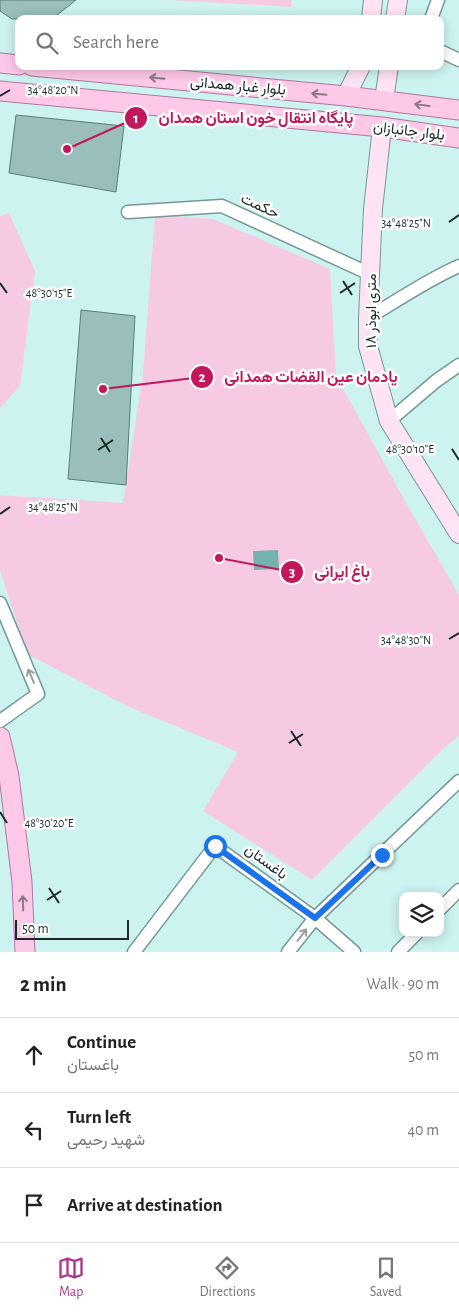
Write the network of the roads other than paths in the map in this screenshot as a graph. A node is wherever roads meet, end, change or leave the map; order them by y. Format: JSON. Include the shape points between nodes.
{"nodes":[{"id":1,"x":374,"y":0,"type":"edge"},
{"id":2,"x":398,"y":0,"type":"edge"},
{"id":3,"x":438,"y":0,"type":"edge"},
{"id":4,"x":372,"y":15,"type":"edge"},
{"id":5,"x":396,"y":15,"type":"edge"},
{"id":6,"x":432,"y":15,"type":"edge"},
{"id":7,"x":444,"y":53,"type":"edge"},
{"id":8,"x":459,"y":60,"type":"edge"},
{"id":9,"x":0,"y":63,"type":"edge"},
{"id":10,"x":15,"y":65,"type":"edge"},
{"id":11,"x":74,"y":70,"type":"edge"},
{"id":12,"x":358,"y":70,"type":"edge"},
{"id":13,"x":388,"y":70,"type":"edge"},
{"id":14,"x":0,"y":91,"type":"edge"},
{"id":15,"x":346,"y":96,"type":"junction"},
{"id":16,"x":384,"y":100,"type":"junction"},
{"id":17,"x":459,"y":110,"type":"edge"},
{"id":18,"x":360,"y":125,"type":"joint"},
{"id":19,"x":382,"y":127,"type":"junction"},
{"id":20,"x":459,"y":138,"type":"edge"},
{"id":21,"x":128,"y":212,"type":"dead end"},
{"id":22,"x":459,"y":266,"type":"edge"},
{"id":23,"x":370,"y":274,"type":"junction"},
{"id":24,"x":368,"y":318,"type":"junction"},
{"id":25,"x":459,"y":365,"type":"edge"},
{"id":26,"x":389,"y":421,"type":"junction"},
{"id":27,"x":458,"y":532,"type":"edge"},
{"id":28,"x":0,"y":603,"type":"edge"},
{"id":29,"x":0,"y":721,"type":"edge"},
{"id":30,"x":0,"y":737,"type":"edge"},
{"id":31,"x":459,"y":782,"type":"edge"},
{"id":32,"x":459,"y":890,"type":"edge"},
{"id":33,"x":444,"y":905,"type":"edge"},
{"id":34,"x":315,"y":918,"type":"junction"},
{"id":35,"x":413,"y":937,"type":"edge"},
{"id":36,"x":25,"y":952,"type":"edge"},
{"id":37,"x":134,"y":952,"type":"edge"},
{"id":38,"x":288,"y":952,"type":"edge"},
{"id":39,"x":354,"y":952,"type":"edge"},
{"id":40,"x":398,"y":952,"type":"edge"}],
"edges":[{"from":1,"to":4,"type":"street"},
{"from":2,"to":5,"type":"street"},
{"from":3,"to":6,"type":"street"},
{"from":7,"to":8,"type":"street"},
{"from":9,"to":10,"type":"main road"},
{"from":15,"to":11,"type":"main road","name":"بلوار غبار همدانی","one_way":true},
{"from":12,"to":15,"type":"street"},
{"from":13,"to":16,"type":"street"},
{"from":14,"to":18,"type":"main road","name":"بلوار غبار همدانی"},
{"from":15,"to":16,"type":"main road","name":"بلوار غبار همدانی"},
{"from":17,"to":16,"type":"main road","name":"بلوار جانبازان","one_way":true},
{"from":18,"to":19,"type":"main road","name":"بلوار جانبازان"},
{"from":19,"to":20,"type":"main road","name":"بلوار جانبازان"},
{"from":19,"to":23,"type":"street","name":"۱۸ متری ابوذر"},
{"from":21,"to":23,"type":"street","name":"حکمت","via":[[222,206]]},
{"from":22,"to":24,"type":"street","via":[[417,287]]},
{"from":23,"to":24,"type":"street","name":"۱۸ متری ابوذر"},
{"from":24,"to":26,"type":"street","name":"۱۸ متری ابوذر","via":[[368,346]]},
{"from":25,"to":26,"type":"street"},
{"from":26,"to":27,"type":"street","name":"۱۸ متری ابوذر"},
{"from":29,"to":28,"type":"street","one_way":true,"via":[[38,694]]},
{"from":36,"to":30,"type":"main road","one_way":true,"via":[[22,882],[9,776]]},
{"from":31,"to":34,"type":"street"},
{"from":32,"to":33,"type":"street"},
{"from":34,"to":37,"type":"street","name":"باغستان","via":[[215,846]]},
{"from":38,"to":34,"type":"street","one_way":true},
{"from":34,"to":39,"type":"street","name":"باغستان"},
{"from":35,"to":40,"type":"street"}]}
